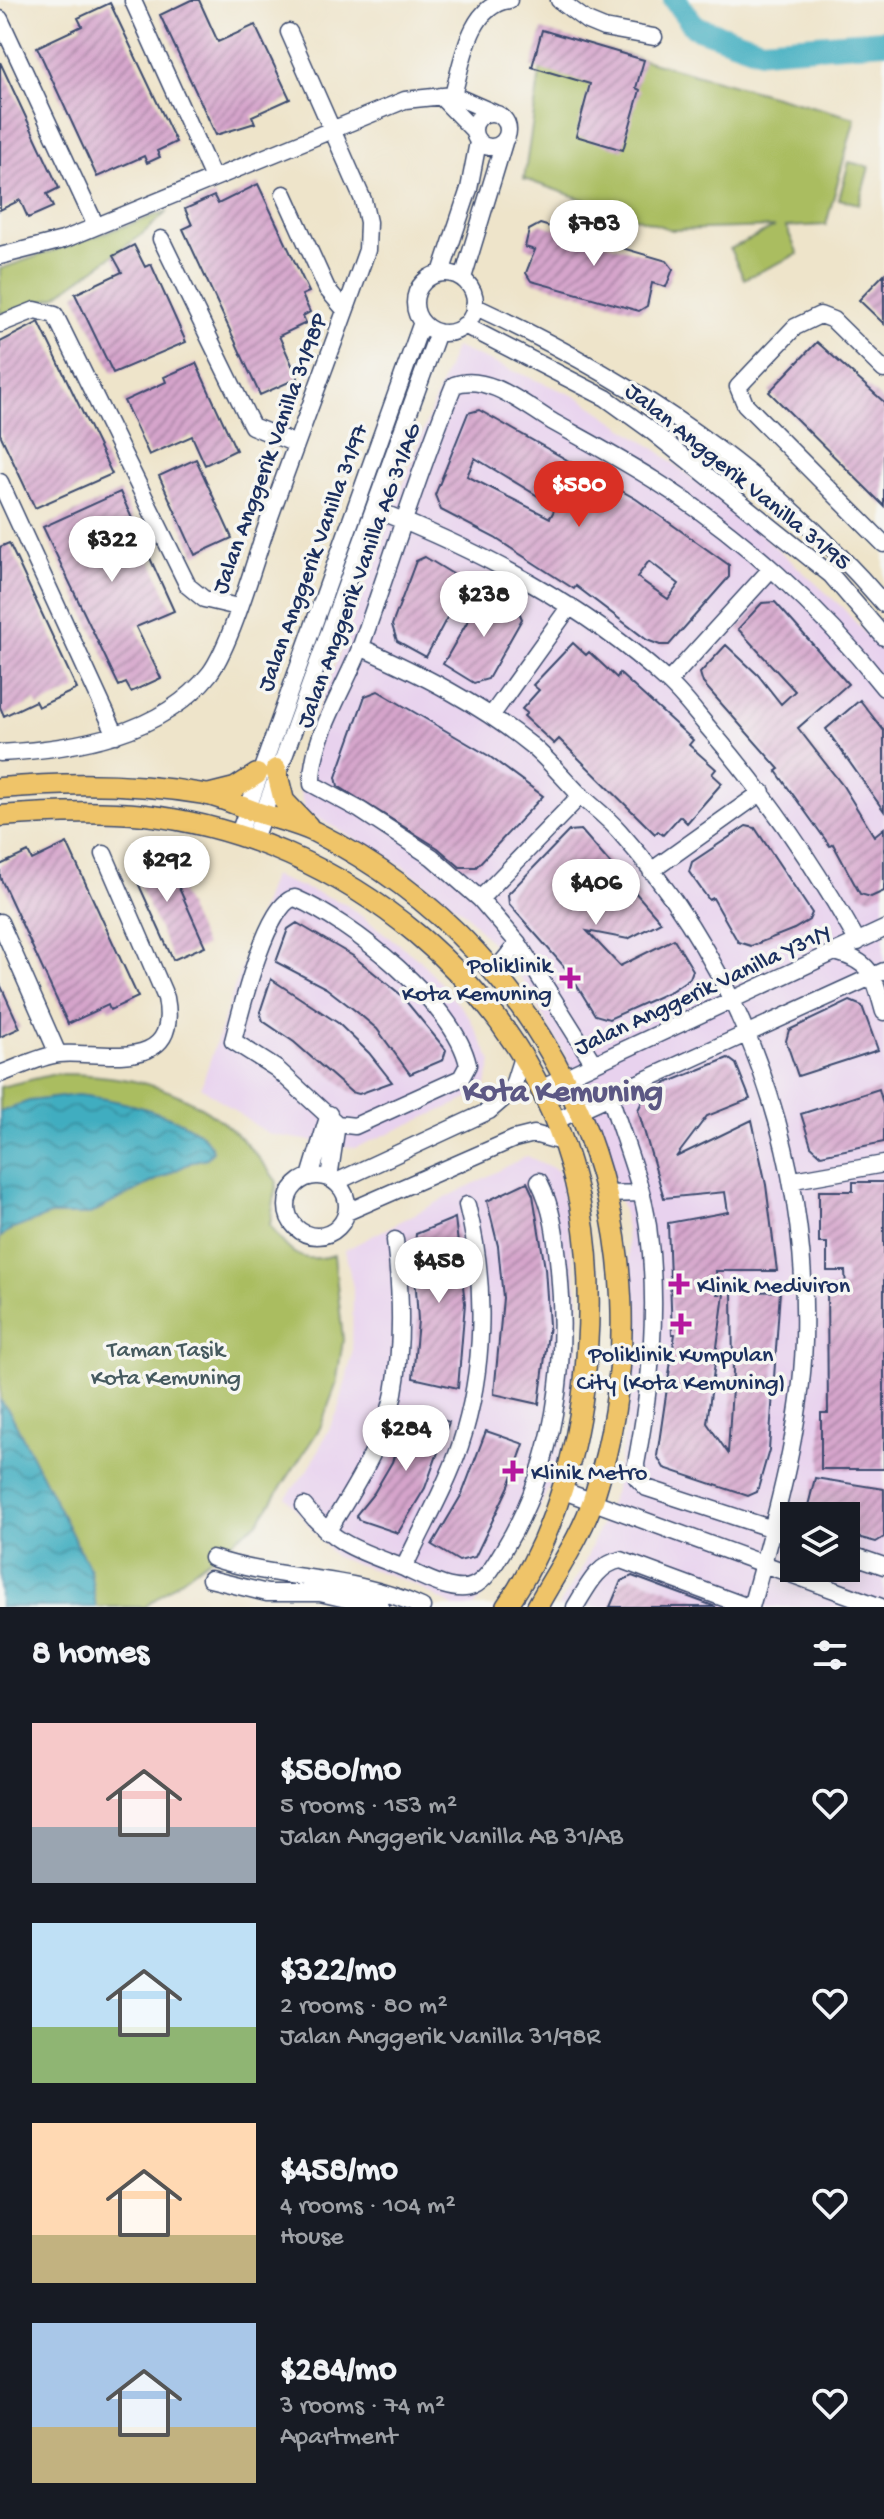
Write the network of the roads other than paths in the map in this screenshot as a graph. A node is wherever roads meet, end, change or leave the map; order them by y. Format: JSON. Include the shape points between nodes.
{"nodes":[{"id":1,"x":509,"y":0,"type":"edge"},
{"id":2,"x":559,"y":0,"type":"edge"},
{"id":3,"x":133,"y":1,"type":"edge"},
{"id":4,"x":0,"y":19,"type":"edge"},
{"id":5,"x":289,"y":32,"type":"dead end"},
{"id":6,"x":654,"y":37,"type":"dead end"},
{"id":7,"x":447,"y":96,"type":"junction"},
{"id":8,"x":494,"y":113,"type":"junction"},
{"id":9,"x":331,"y":130,"type":"junction"},
{"id":10,"x":476,"y":136,"type":"junction"},
{"id":11,"x":505,"y":139,"type":"junction"},
{"id":12,"x":213,"y":178,"type":"junction"},
{"id":13,"x":284,"y":194,"type":"dead end"},
{"id":14,"x":96,"y":226,"type":"junction"},
{"id":15,"x":161,"y":239,"type":"dead end"},
{"id":16,"x":0,"y":256,"type":"edge"},
{"id":17,"x":441,"y":273,"type":"junction"},
{"id":18,"x":463,"y":278,"type":"junction"},
{"id":19,"x":474,"y":306,"type":"junction"},
{"id":20,"x":345,"y":310,"type":"junction"},
{"id":21,"x":422,"y":322,"type":"junction"},
{"id":22,"x":0,"y":324,"type":"edge"},
{"id":23,"x":464,"y":325,"type":"junction"},
{"id":24,"x":438,"y":332,"type":"junction"},
{"id":25,"x":884,"y":370,"type":"edge"},
{"id":26,"x":296,"y":444,"type":"junction"},
{"id":27,"x":0,"y":482,"type":"edge"},
{"id":28,"x":374,"y":509,"type":"junction"},
{"id":29,"x":402,"y":520,"type":"junction"},
{"id":30,"x":884,"y":544,"type":"edge"},
{"id":31,"x":771,"y":569,"type":"junction"},
{"id":32,"x":884,"y":604,"type":"edge"},
{"id":33,"x":570,"y":606,"type":"junction"},
{"id":34,"x":238,"y":607,"type":"junction"},
{"id":35,"x":884,"y":637,"type":"edge"},
{"id":36,"x":360,"y":647,"type":"junction"},
{"id":37,"x":668,"y":682,"type":"junction"},
{"id":38,"x":884,"y":688,"type":"edge"},
{"id":39,"x":491,"y":716,"type":"junction"},
{"id":40,"x":116,"y":735,"type":"junction"},
{"id":41,"x":0,"y":753,"type":"edge"},
{"id":42,"x":267,"y":771,"type":"junction"},
{"id":43,"x":0,"y":788,"type":"edge"},
{"id":44,"x":762,"y":792,"type":"junction"},
{"id":45,"x":207,"y":795,"type":"junction"},
{"id":46,"x":581,"y":795,"type":"junction"},
{"id":47,"x":254,"y":811,"type":"junction"},
{"id":48,"x":0,"y":816,"type":"edge"},
{"id":49,"x":313,"y":830,"type":"junction"},
{"id":50,"x":245,"y":839,"type":"junction"},
{"id":51,"x":104,"y":854,"type":"dead end"},
{"id":52,"x":651,"y":871,"type":"junction"},
{"id":53,"x":480,"y":899,"type":"junction"},
{"id":54,"x":0,"y":922,"type":"edge"},
{"id":55,"x":884,"y":929,"type":"edge"},
{"id":56,"x":858,"y":942,"type":"junction"},
{"id":57,"x":518,"y":943,"type":"junction"},
{"id":58,"x":835,"y":952,"type":"junction"},
{"id":59,"x":496,"y":970,"type":"junction"},
{"id":60,"x":879,"y":973,"type":"edge"},
{"id":61,"x":732,"y":1000,"type":"junction"},
{"id":62,"x":884,"y":1012,"type":"edge"},
{"id":63,"x":747,"y":1033,"type":"junction"},
{"id":64,"x":58,"y":1054,"type":"junction"},
{"id":65,"x":522,"y":1057,"type":"junction"},
{"id":66,"x":594,"y":1064,"type":"junction"},
{"id":67,"x":0,"y":1074,"type":"edge"},
{"id":68,"x":564,"y":1078,"type":"junction"},
{"id":69,"x":540,"y":1089,"type":"junction"},
{"id":70,"x":610,"y":1096,"type":"junction"},
{"id":71,"x":579,"y":1110,"type":"junction"},
{"id":72,"x":333,"y":1119,"type":"junction"},
{"id":73,"x":555,"y":1121,"type":"junction"},
{"id":74,"x":562,"y":1142,"type":"junction"},
{"id":75,"x":884,"y":1164,"type":"edge"},
{"id":76,"x":310,"y":1177,"type":"junction"},
{"id":77,"x":332,"y":1180,"type":"junction"},
{"id":78,"x":794,"y":1180,"type":"junction"},
{"id":79,"x":539,"y":1181,"type":"dead end"},
{"id":80,"x":641,"y":1193,"type":"junction"},
{"id":81,"x":606,"y":1194,"type":"junction"},
{"id":82,"x":467,"y":1205,"type":"dead end"},
{"id":83,"x":347,"y":1212,"type":"junction"},
{"id":84,"x":395,"y":1240,"type":"dead end"},
{"id":85,"x":561,"y":1490,"type":"junction"},
{"id":86,"x":593,"y":1501,"type":"junction"},
{"id":87,"x":304,"y":1506,"type":"dead end"},
{"id":88,"x":772,"y":1528,"type":"junction"},
{"id":89,"x":780,"y":1531,"type":"edge"},
{"id":90,"x":327,"y":1532,"type":"junction"},
{"id":91,"x":212,"y":1558,"type":"dead end"},
{"id":92,"x":860,"y":1558,"type":"edge"},
{"id":93,"x":762,"y":1566,"type":"junction"},
{"id":94,"x":884,"y":1566,"type":"edge"},
{"id":95,"x":404,"y":1568,"type":"junction"},
{"id":96,"x":210,"y":1579,"type":"dead end"},
{"id":97,"x":381,"y":1607,"type":"edge"},
{"id":98,"x":422,"y":1607,"type":"edge"},
{"id":99,"x":506,"y":1607,"type":"edge"},
{"id":100,"x":537,"y":1607,"type":"edge"},
{"id":101,"x":575,"y":1607,"type":"edge"},
{"id":102,"x":750,"y":1607,"type":"edge"},
{"id":103,"x":881,"y":1607,"type":"edge"}],
"edges":[{"from":1,"to":7,"type":"street","via":[[485,11],[472,31]]},
{"from":2,"to":6,"type":"street","via":[[604,28]]},
{"from":3,"to":12,"type":"street"},
{"from":4,"to":14,"type":"street"},
{"from":5,"to":9,"type":"street","name":"Jalan Anggerik Vanilla 31/98P"},
{"from":7,"to":8,"type":"street"},
{"from":7,"to":9,"type":"street","via":[[405,100]]},
{"from":7,"to":10,"type":"street"},
{"from":8,"to":10,"type":"street","via":[[478,118]]},
{"from":8,"to":11,"type":"street","via":[[506,123]]},
{"from":9,"to":12,"type":"street"},
{"from":9,"to":20,"type":"street","name":"Jalan Anggerik Vanilla 31/98P","via":[[368,222],[367,250]]},
{"from":10,"to":11,"type":"street","via":[[493,147]]},
{"from":10,"to":17,"type":"street","via":[[469,189]]},
{"from":11,"to":18,"type":"street"},
{"from":12,"to":14,"type":"street"},
{"from":13,"to":20,"type":"street","via":[[327,289]]},
{"from":14,"to":16,"type":"street"},
{"from":15,"to":26,"type":"street","via":[[252,426]]},
{"from":17,"to":18,"type":"street"},
{"from":17,"to":21,"type":"street","via":[[419,287],[415,305]]},
{"from":18,"to":19,"type":"street"},
{"from":19,"to":23,"type":"street"},
{"from":19,"to":32,"type":"street","name":"Jalan Anggerik Vanilla 31/95","via":[[562,347],[661,405],[752,473],[845,558]]},
{"from":20,"to":26,"type":"street","name":"Jalan Anggerik Vanilla 31/98P"},
{"from":21,"to":24,"type":"street"},
{"from":21,"to":42,"type":"street","name":"Jalan Anggerik Vanilla 31/97"},
{"from":22,"to":34,"type":"street","via":[[35,310],[55,315],[188,586],[204,599]]},
{"from":23,"to":24,"type":"street"},
{"from":23,"to":35,"type":"street","name":"Jalan Anggerik Vanilla 31/95","via":[[606,398],[649,429],[831,575]]},
{"from":24,"to":28,"type":"street","name":"Jalan Anggerik Vanilla 31/97"},
{"from":25,"to":30,"type":"street","via":[[833,320],[820,315],[795,327],[738,387],[739,395]]},
{"from":26,"to":34,"type":"street","name":"Jalan Anggerik Vanilla 31/98P"},
{"from":27,"to":40,"type":"street"},
{"from":28,"to":29,"type":"street"},
{"from":28,"to":42,"type":"street","name":"Jalan Anggerik Vanilla 31/97"},
{"from":29,"to":31,"type":"street","name":"Jalan Anggerik Vanilla AG 31/AG","via":[[454,385],[473,380],[656,481]]},
{"from":29,"to":33,"type":"street","via":[[488,557]]},
{"from":29,"to":36,"type":"street","name":"Jalan Anggerik Vanilla AG 31/AG"},
{"from":31,"to":37,"type":"street"},
{"from":31,"to":38,"type":"street","via":[[826,620]]},
{"from":33,"to":37,"type":"street"},
{"from":33,"to":39,"type":"street"},
{"from":34,"to":40,"type":"street","name":"Jalan Anggerik Vanilla 31/98P","via":[[210,672],[174,706]]},
{"from":36,"to":39,"type":"street","via":[[427,677]]},
{"from":36,"to":53,"type":"street","name":"Jalan Anggerik Vanilla AG 31/AG","via":[[327,723],[312,784],[432,857]]},
{"from":37,"to":44,"type":"street"},
{"from":39,"to":46,"type":"street","via":[[534,747]]},
{"from":40,"to":41,"type":"street","name":"Jalan Anggerik Vanilla 31/98P","via":[[59,749]]},
{"from":42,"to":45,"type":"main road"},
{"from":42,"to":47,"type":"street","name":"Jalan Anggerik Vanilla 31/97"},
{"from":42,"to":49,"type":"main road","via":[[284,801]]},
{"from":43,"to":45,"type":"main road","via":[[63,783]]},
{"from":44,"to":52,"type":"street"},
{"from":44,"to":56,"type":"street","via":[[815,866]]},
{"from":45,"to":47,"type":"main road"},
{"from":46,"to":52,"type":"street","via":[[618,829]]},
{"from":46,"to":53,"type":"street"},
{"from":47,"to":49,"type":"main road"},
{"from":47,"to":50,"type":"street","name":"Jalan Anggerik Vanilla 31/97"},
{"from":48,"to":50,"type":"main road","via":[[98,811],[147,815]]},
{"from":49,"to":59,"type":"main road","via":[[419,897]]},
{"from":50,"to":65,"type":"main road","via":[[347,882],[381,905],[470,987]]},
{"from":51,"to":64,"type":"street","via":[[166,998],[165,1028],[142,1053]]},
{"from":52,"to":61,"type":"street"},
{"from":53,"to":57,"type":"street"},
{"from":54,"to":64,"type":"street"},
{"from":55,"to":56,"type":"street","name":"Jalan Anggerik Vanilla Y31/Y"},
{"from":56,"to":58,"type":"street","name":"Jalan Anggerik Vanilla Y31/Y"},
{"from":57,"to":59,"type":"street"},
{"from":57,"to":66,"type":"street"},
{"from":58,"to":60,"type":"street"},
{"from":58,"to":61,"type":"street","name":"Jalan Anggerik Vanilla Y31/Y"},
{"from":59,"to":68,"type":"main road","via":[[532,1017]]},
{"from":60,"to":62,"type":"street"},
{"from":60,"to":63,"type":"street"},
{"from":61,"to":63,"type":"street"},
{"from":61,"to":66,"type":"street","name":"Jalan Anggerik Vanilla Y31/Y"},
{"from":63,"to":70,"type":"street"},
{"from":63,"to":78,"type":"street"},
{"from":64,"to":67,"type":"street"},
{"from":65,"to":69,"type":"main road"},
{"from":65,"to":77,"type":"street","via":[[511,1092],[489,1111]]},
{"from":66,"to":68,"type":"street","name":"Jalan Anggerik Vanilla Y31/Y"},
{"from":68,"to":69,"type":"street","name":"Jalan Anggerik Vanilla Y31/Y"},
{"from":68,"to":71,"type":"main road"},
{"from":69,"to":73,"type":"main road"},
{"from":70,"to":71,"type":"street"},
{"from":70,"to":80,"type":"street"},
{"from":71,"to":73,"type":"street"},
{"from":71,"to":81,"type":"main road"},
{"from":72,"to":72,"type":"street","via":[[277,1069],[233,1041],[254,968],[278,907],[288,899],[351,927],[437,1009],[465,1049],[468,1065],[461,1078],[355,1126]]},
{"from":72,"to":76,"type":"street"},
{"from":72,"to":77,"type":"street"},
{"from":73,"to":74,"type":"main road"},
{"from":74,"to":83,"type":"street","via":[[534,1134],[514,1139]]},
{"from":74,"to":85,"type":"main road","via":[[585,1227],[590,1307],[585,1387]]},
{"from":75,"to":78,"type":"street"},
{"from":76,"to":77,"type":"street"},
{"from":76,"to":83,"type":"street","via":[[298,1182],[289,1195],[288,1214],[296,1228],[314,1237],[329,1235]]},
{"from":77,"to":83,"type":"street","via":[[345,1195]]},
{"from":78,"to":88,"type":"street","via":[[804,1342],[799,1406]]},
{"from":79,"to":95,"type":"street","via":[[550,1204],[563,1321],[557,1395],[540,1469],[517,1528],[478,1584],[457,1588]]},
{"from":80,"to":81,"type":"street"},
{"from":80,"to":88,"type":"street","via":[[648,1226],[654,1343],[637,1478],[647,1488]]},
{"from":81,"to":86,"type":"main road","via":[[619,1289],[620,1349],[615,1409]]},
{"from":82,"to":95,"type":"street","via":[[480,1325],[473,1398],[459,1448]]},
{"from":84,"to":90,"type":"street","via":[[400,1324],[393,1396],[372,1449]]},
{"from":85,"to":86,"type":"street"},
{"from":85,"to":99,"type":"main road","via":[[544,1536]]},
{"from":86,"to":93,"type":"street"},
{"from":86,"to":100,"type":"main road"},
{"from":87,"to":90,"type":"street"},
{"from":88,"to":89,"type":"street"},
{"from":88,"to":93,"type":"street"},
{"from":90,"to":95,"type":"street","via":[[344,1546]]},
{"from":91,"to":98,"type":"street","via":[[283,1576],[373,1586]]},
{"from":92,"to":94,"type":"street"},
{"from":93,"to":102,"type":"street"},
{"from":93,"to":103,"type":"street"},
{"from":96,"to":97,"type":"street","via":[[267,1593],[320,1593]]},
{"from":101,"to":102,"type":"street","via":[[599,1571],[621,1560]]}]}
